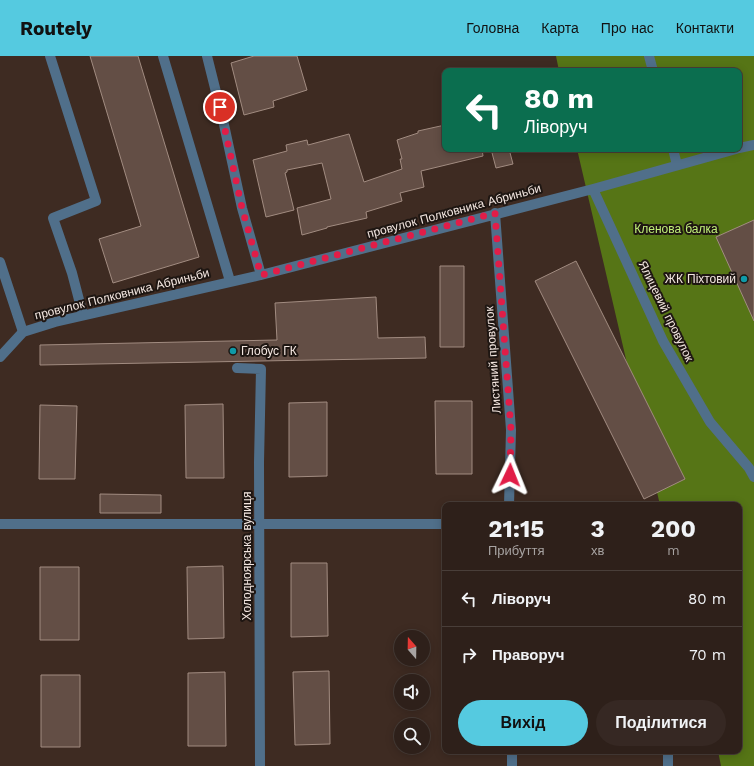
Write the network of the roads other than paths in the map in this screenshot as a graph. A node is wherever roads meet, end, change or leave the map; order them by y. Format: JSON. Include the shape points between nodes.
{"nodes":[{"id":1,"x":50,"y":56,"type":"edge"},
{"id":2,"x":163,"y":56,"type":"edge"},
{"id":3,"x":207,"y":56,"type":"edge"},
{"id":4,"x":649,"y":56,"type":"edge"},
{"id":5,"x":652,"y":68,"type":"edge"},
{"id":6,"x":754,"y":145,"type":"edge"},
{"id":7,"x":742,"y":147,"type":"edge"},
{"id":8,"x":673,"y":152,"type":"edge"},
{"id":9,"x":725,"y":152,"type":"edge"},
{"id":10,"x":676,"y":165,"type":"junction"},
{"id":11,"x":593,"y":189,"type":"junction"},
{"id":12,"x":495,"y":213,"type":"junction"},
{"id":13,"x":0,"y":262,"type":"edge"},
{"id":14,"x":261,"y":275,"type":"junction"},
{"id":15,"x":230,"y":281,"type":"junction"},
{"id":16,"x":83,"y":315,"type":"junction"},
{"id":17,"x":23,"y":332,"type":"junction"},
{"id":18,"x":0,"y":357,"type":"edge"},
{"id":19,"x":237,"y":368,"type":"dead end"},
{"id":20,"x":754,"y":476,"type":"edge"},
{"id":21,"x":509,"y":502,"type":"edge"},
{"id":22,"x":0,"y":524,"type":"edge"},
{"id":23,"x":442,"y":524,"type":"edge"},
{"id":24,"x":259,"y":525,"type":"junction"},
{"id":25,"x":512,"y":754,"type":"edge"},
{"id":26,"x":668,"y":754,"type":"edge"},
{"id":27,"x":260,"y":766,"type":"edge"},
{"id":28,"x":512,"y":766,"type":"edge"},
{"id":29,"x":668,"y":766,"type":"edge"}],
"edges":[{"from":1,"to":16,"type":"street","via":[[96,201],[53,218]]},
{"from":2,"to":15,"type":"street"},
{"from":3,"to":14,"type":"street","via":[[224,120],[242,208]]},
{"from":4,"to":5,"type":"street"},
{"from":6,"to":7,"type":"street"},
{"from":8,"to":10,"type":"street"},
{"from":9,"to":10,"type":"street","name":"провулок Полковника Абриньби"},
{"from":10,"to":11,"type":"street","name":"провулок Полковника Абриньби"},
{"from":11,"to":12,"type":"street","name":"провулок Полковника Абриньби"},
{"from":11,"to":20,"type":"street","name":"Ялицевий провулок","via":[[664,341],[710,422]]},
{"from":12,"to":14,"type":"street","name":"провулок Полковника Абриньби"},
{"from":12,"to":21,"type":"street","name":"Листяний провулок","via":[[511,430]]},
{"from":13,"to":17,"type":"street"},
{"from":14,"to":15,"type":"street","name":"провулок Полковника Абриньби"},
{"from":15,"to":16,"type":"street","name":"провулок Полковника Абриньби"},
{"from":16,"to":17,"type":"street","name":"провулок Полковника Абриньби"},
{"from":17,"to":18,"type":"street","name":"провулок Полковника Абриньби"},
{"from":19,"to":24,"type":"street","name":"Холодноярська вулиця","via":[[261,369]]},
{"from":22,"to":24,"type":"street"},
{"from":23,"to":24,"type":"street"},
{"from":24,"to":27,"type":"street","name":"Холодноярська вулиця"},
{"from":25,"to":28,"type":"street"},
{"from":26,"to":29,"type":"street"}]}
